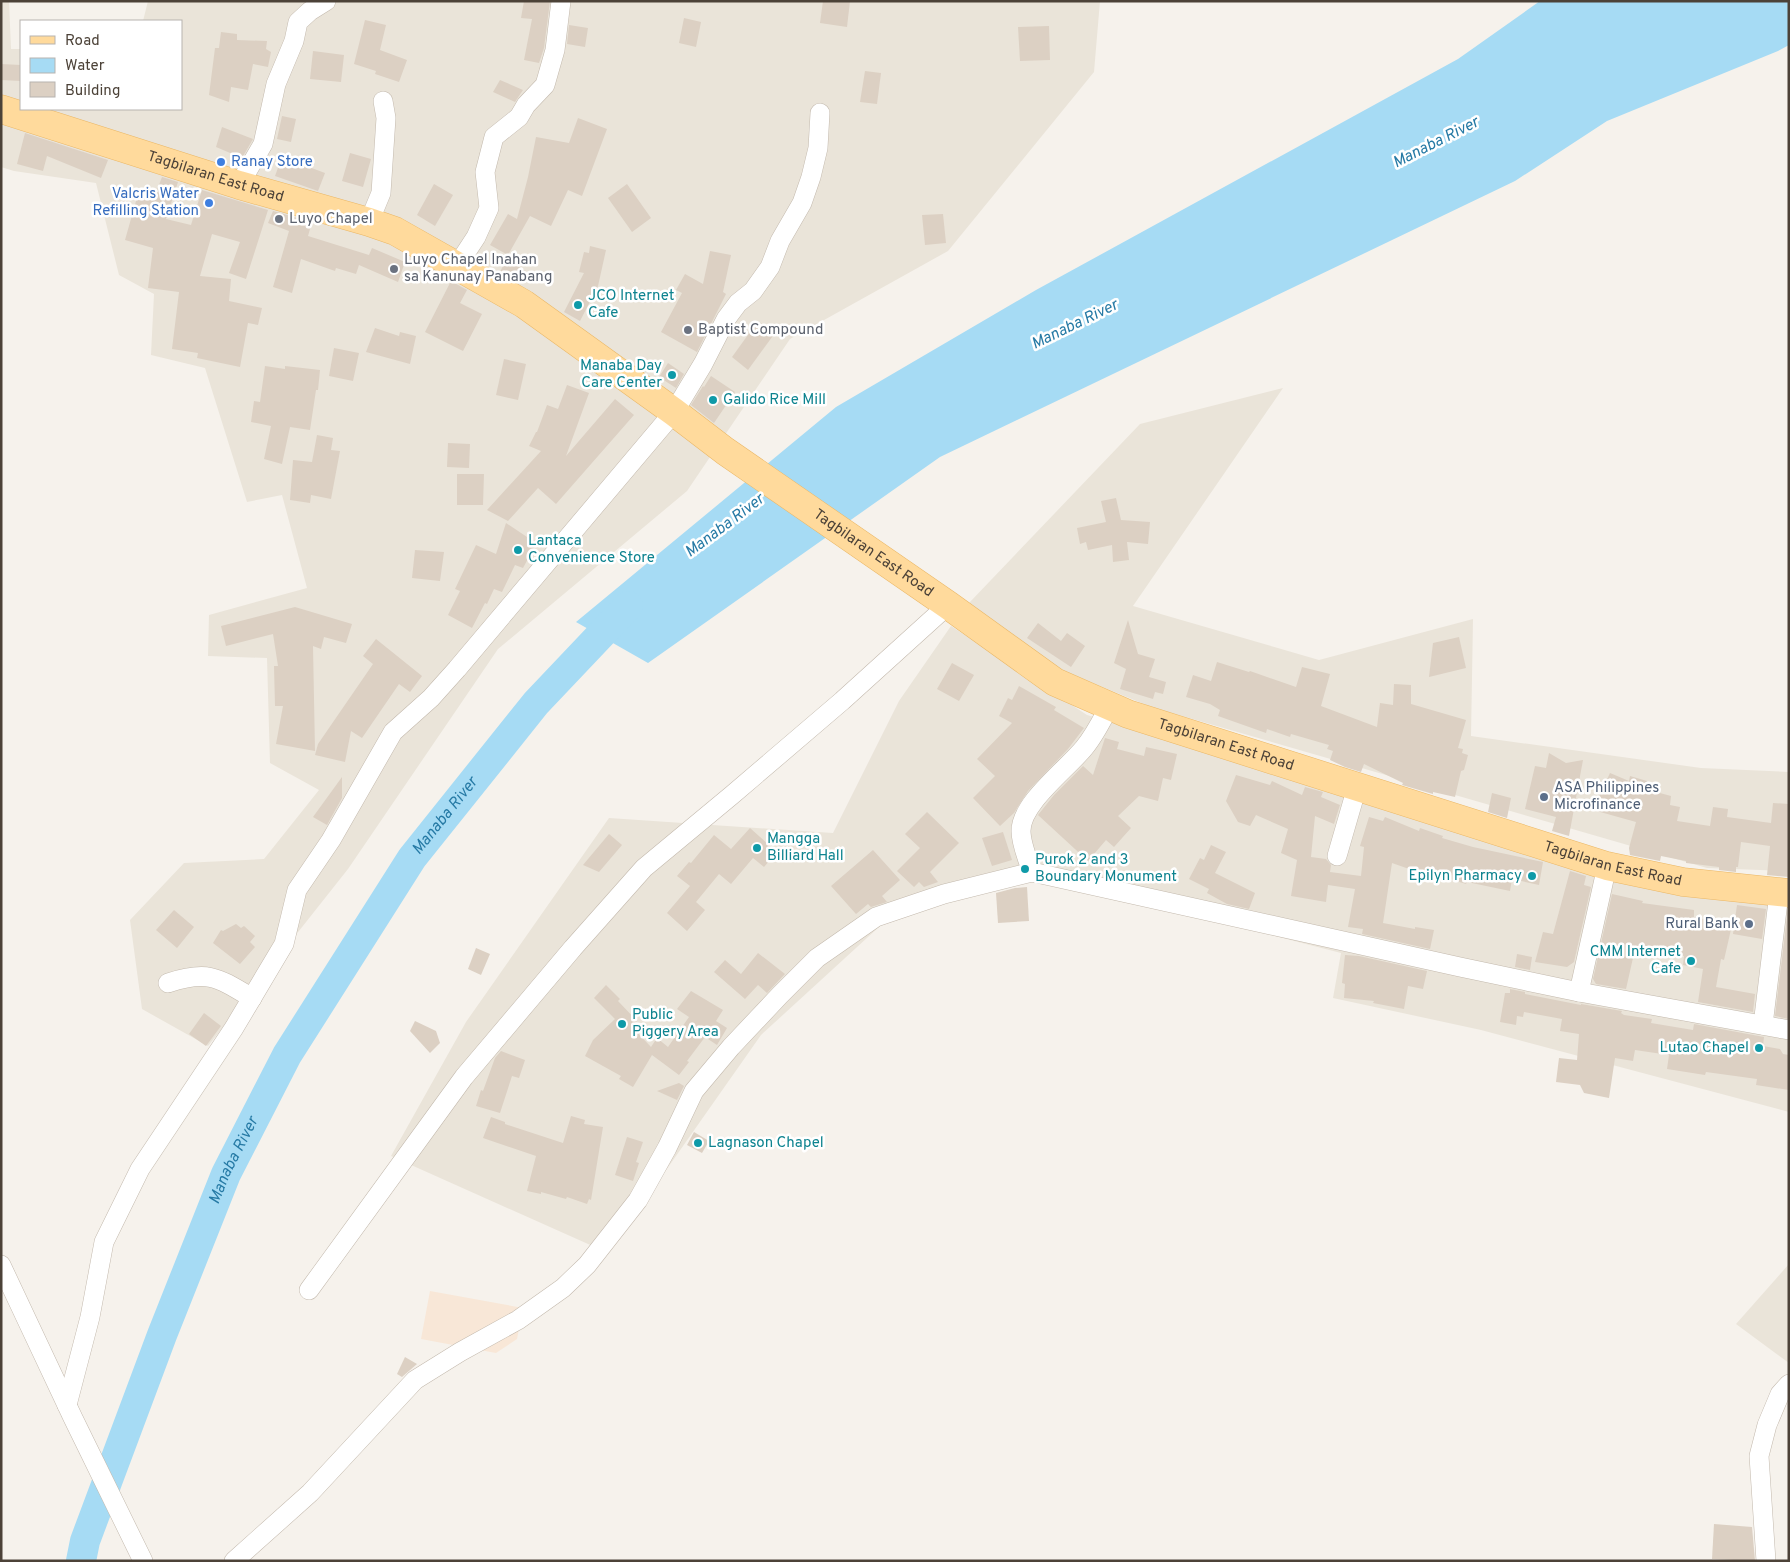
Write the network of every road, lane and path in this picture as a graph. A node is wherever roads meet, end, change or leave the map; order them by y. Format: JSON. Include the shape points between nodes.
{"nodes":[{"id":1,"x":326,"y":1,"type":"edge"},
{"id":2,"x":561,"y":1,"type":"edge"},
{"id":3,"x":383,"y":101,"type":"dead end"},
{"id":4,"x":1,"y":109,"type":"edge"},
{"id":5,"x":820,"y":113,"type":"dead end"},
{"id":6,"x":239,"y":185,"type":"junction"},
{"id":7,"x":369,"y":222,"type":"junction"},
{"id":8,"x":457,"y":266,"type":"junction"},
{"id":9,"x":674,"y":412,"type":"junction"},
{"id":10,"x":942,"y":601,"type":"junction"},
{"id":11,"x":1110,"y":705,"type":"junction"},
{"id":12,"x":1357,"y":787,"type":"junction"},
{"id":13,"x":1337,"y":856,"type":"dead end"},
{"id":14,"x":1607,"y":866,"type":"junction"},
{"id":15,"x":1032,"y":872,"type":"junction"},
{"id":16,"x":1784,"y":893,"type":"edge"},
{"id":17,"x":168,"y":983,"type":"dead end"},
{"id":18,"x":1579,"y":992,"type":"junction"},
{"id":19,"x":252,"y":998,"type":"junction"},
{"id":20,"x":1763,"y":1026,"type":"junction"},
{"id":21,"x":1789,"y":1030,"type":"edge"},
{"id":22,"x":1,"y":1265,"type":"edge"},
{"id":23,"x":309,"y":1290,"type":"dead end"},
{"id":24,"x":1789,"y":1384,"type":"edge"},
{"id":25,"x":70,"y":1411,"type":"junction"},
{"id":26,"x":143,"y":1561,"type":"edge"},
{"id":27,"x":234,"y":1561,"type":"edge"},
{"id":28,"x":1766,"y":1561,"type":"edge"}],
"edges":[{"from":1,"to":6,"type":"street","via":[[298,22],[294,41],[276,84],[263,144]]},
{"from":2,"to":8,"type":"street","via":[[556,50],[545,85],[518,117],[494,138],[485,172],[489,208],[476,237]]},
{"from":3,"to":7,"type":"street","via":[[386,118],[381,194]]},
{"from":4,"to":6,"type":"main road","name":"Tagbilaran East Road"},
{"from":5,"to":9,"type":"street","via":[[818,148],[802,203],[770,266],[753,291],[738,302],[726,319]]},
{"from":6,"to":7,"type":"main road","name":"Tagbilaran East Road"},
{"from":7,"to":8,"type":"main road","name":"Tagbilaran East Road","via":[[395,231]]},
{"from":8,"to":9,"type":"main road","name":"Tagbilaran East Road","via":[[524,304]]},
{"from":9,"to":10,"type":"main road","name":"Tagbilaran East Road"},
{"from":9,"to":19,"type":"street","via":[[457,669],[393,732],[331,840],[297,890],[284,944]]},
{"from":10,"to":11,"type":"main road","name":"Tagbilaran East Road","via":[[1055,682]]},
{"from":10,"to":23,"type":"street","via":[[842,701],[644,868],[464,1077]]},
{"from":11,"to":12,"type":"main road","name":"Tagbilaran East Road","via":[[1128,714]]},
{"from":11,"to":15,"type":"street","via":[[1092,738],[1031,804],[1024,816],[1021,832]]},
{"from":12,"to":13,"type":"street"},
{"from":12,"to":14,"type":"main road","name":"Tagbilaran East Road"},
{"from":14,"to":16,"type":"main road","name":"Tagbilaran East Road","via":[[1683,882]]},
{"from":14,"to":18,"type":"street"},
{"from":15,"to":18,"type":"street"},
{"from":15,"to":27,"type":"street","via":[[944,894],[876,916],[817,958],[694,1091],[638,1200],[587,1265],[564,1288],[518,1320],[415,1380],[310,1494]]},
{"from":16,"to":20,"type":"street"},
{"from":17,"to":19,"type":"street","via":[[202,975],[216,978]]},
{"from":18,"to":20,"type":"street"},
{"from":19,"to":25,"type":"street","via":[[140,1169],[104,1242]]},
{"from":20,"to":21,"type":"street"},
{"from":22,"to":25,"type":"street"},
{"from":24,"to":28,"type":"street","via":[[1780,1394],[1767,1425],[1759,1456]]},
{"from":25,"to":26,"type":"street"}]}
